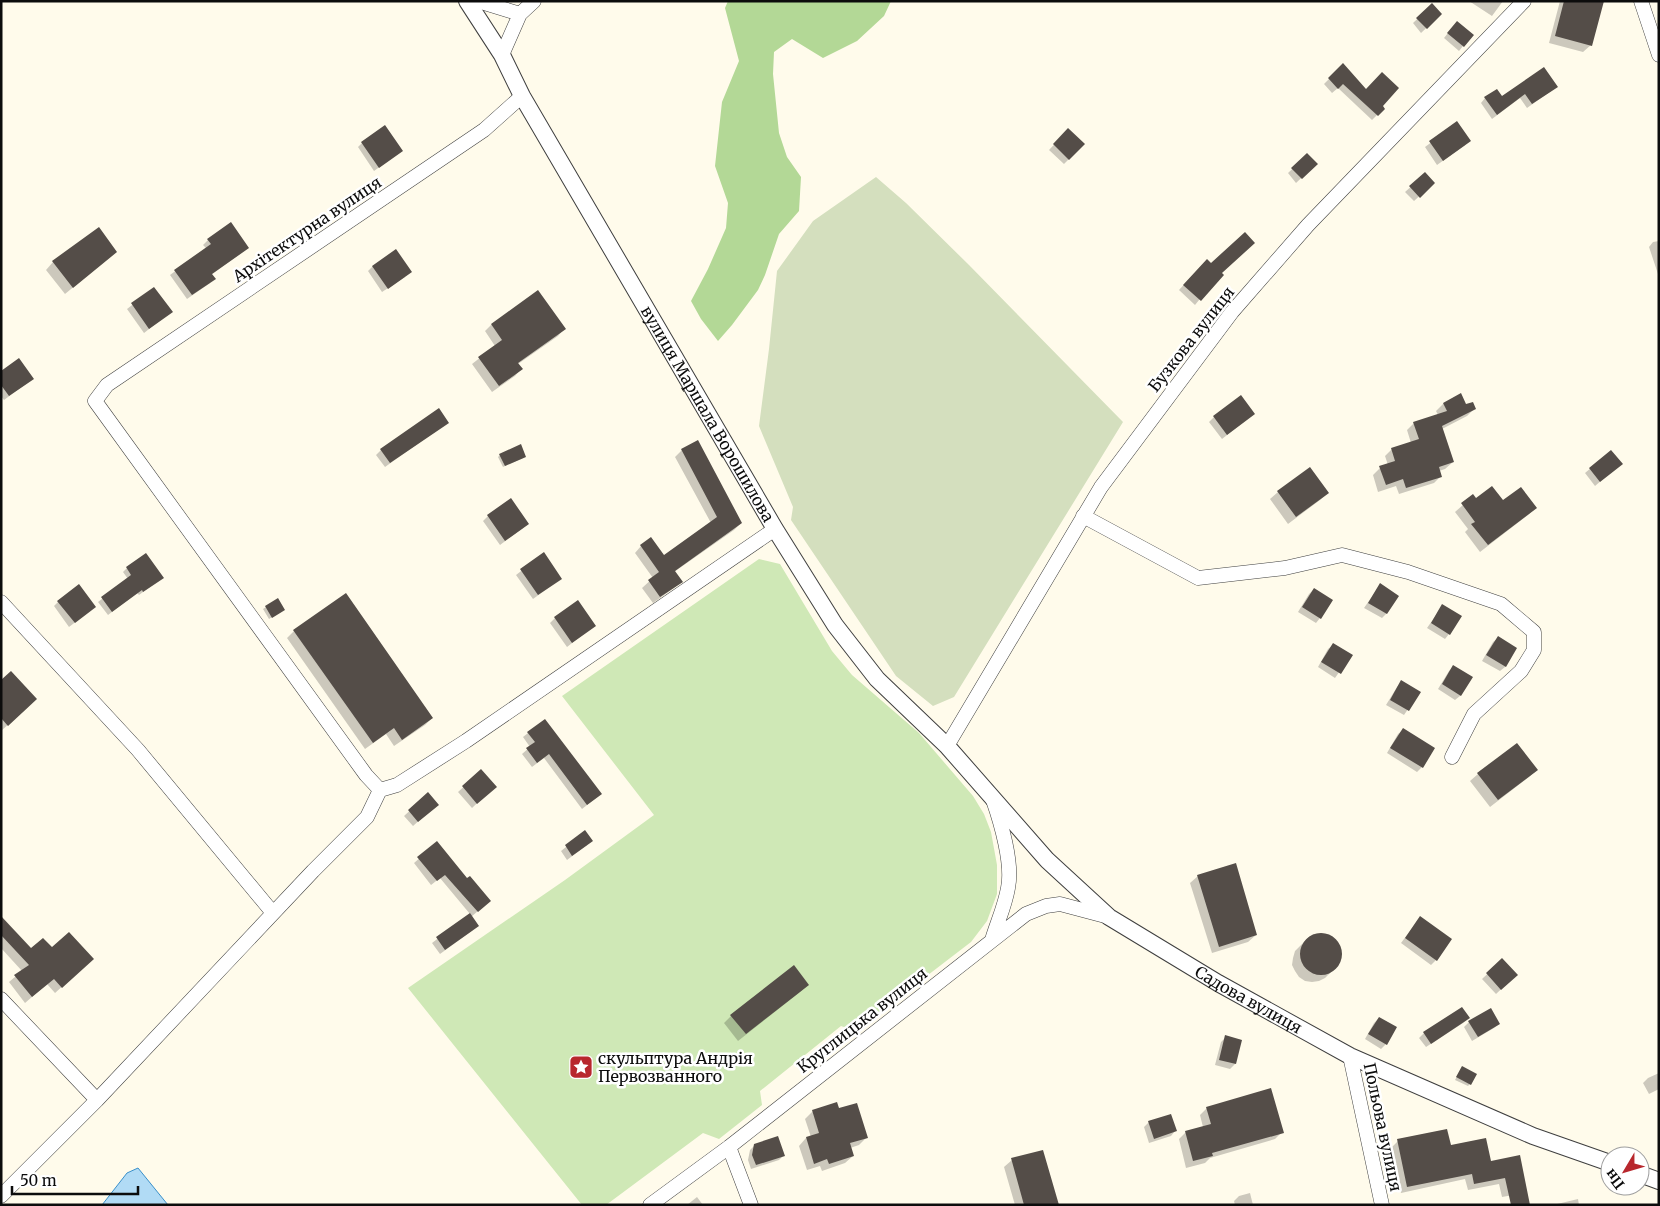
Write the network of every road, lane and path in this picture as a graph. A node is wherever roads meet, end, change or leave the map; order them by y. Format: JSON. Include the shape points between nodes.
{"nodes":[{"id":1,"x":467,"y":1,"type":"edge"},
{"id":2,"x":478,"y":1,"type":"edge"},
{"id":3,"x":534,"y":1,"type":"edge"},
{"id":4,"x":1524,"y":1,"type":"edge"},
{"id":5,"x":1641,"y":1,"type":"edge"},
{"id":6,"x":520,"y":14,"type":"junction"},
{"id":7,"x":502,"y":55,"type":"junction"},
{"id":8,"x":1659,"y":55,"type":"edge"},
{"id":9,"x":522,"y":96,"type":"junction"},
{"id":10,"x":1083,"y":516,"type":"junction"},
{"id":11,"x":775,"y":530,"type":"junction"},
{"id":12,"x":1,"y":602,"type":"edge"},
{"id":13,"x":947,"y":746,"type":"junction"},
{"id":14,"x":1452,"y":757,"type":"dead end"},
{"id":15,"x":380,"y":790,"type":"junction"},
{"id":16,"x":991,"y":795,"type":"junction"},
{"id":17,"x":273,"y":913,"type":"junction"},
{"id":18,"x":1109,"y":917,"type":"junction"},
{"id":19,"x":992,"y":940,"type":"junction"},
{"id":20,"x":1,"y":999,"type":"edge"},
{"id":21,"x":1350,"y":1056,"type":"junction"},
{"id":22,"x":97,"y":1100,"type":"junction"},
{"id":23,"x":729,"y":1147,"type":"junction"},
{"id":24,"x":1600,"y":1159,"type":"edge"},
{"id":25,"x":1,"y":1196,"type":"edge"},
{"id":26,"x":650,"y":1205,"type":"edge"},
{"id":27,"x":751,"y":1205,"type":"edge"},
{"id":28,"x":1382,"y":1205,"type":"edge"}],
"edges":[{"from":1,"to":7,"type":"street","name":"вулиця Маршала Ворошилова"},
{"from":2,"to":6,"type":"street"},
{"from":3,"to":6,"type":"street"},
{"from":4,"to":10,"type":"street","name":"Бузкова вулиця","via":[[1308,225],[1238,305],[1101,487]]},
{"from":5,"to":8,"type":"street"},
{"from":6,"to":7,"type":"street"},
{"from":7,"to":9,"type":"street","name":"вулиця Маршала Ворошилова"},
{"from":9,"to":11,"type":"street","name":"вулиця Маршала Ворошилова"},
{"from":9,"to":15,"type":"street","name":"Архітектурна вулиця","via":[[484,130],[107,385],[95,401]]},
{"from":10,"to":13,"type":"street","name":"Бузкова вулиця"},
{"from":10,"to":14,"type":"street","via":[[1198,578],[1285,568],[1342,555],[1408,572],[1501,604],[1534,632],[1534,650],[1521,671],[1474,714]]},
{"from":11,"to":13,"type":"street","name":"вулиця Маршала Ворошилова","via":[[835,625],[877,680]]},
{"from":11,"to":15,"type":"street","via":[[466,741],[397,785]]},
{"from":12,"to":17,"type":"street","via":[[138,750]]},
{"from":13,"to":16,"type":"street","name":"Садова вулиця"},
{"from":15,"to":17,"type":"street","via":[[367,817]]},
{"from":16,"to":18,"type":"street","name":"Садова вулиця","via":[[1048,860]]},
{"from":16,"to":19,"type":"street","via":[[1008,859],[1009,887]]},
{"from":17,"to":22,"type":"street"},
{"from":18,"to":19,"type":"street","name":"Круглицька вулиця","via":[[1060,904],[1046,906],[1026,914]]},
{"from":18,"to":21,"type":"street","name":"Садова вулиця","via":[[1218,983]]},
{"from":19,"to":23,"type":"street","name":"Круглицька вулиця"},
{"from":20,"to":22,"type":"street"},
{"from":21,"to":24,"type":"street","name":"Садова вулиця","via":[[1533,1136]]},
{"from":21,"to":28,"type":"street","name":"Польова вулиця"},
{"from":22,"to":25,"type":"street"},
{"from":23,"to":26,"type":"street","name":"Круглицька вулиця"},
{"from":23,"to":27,"type":"street"}]}
